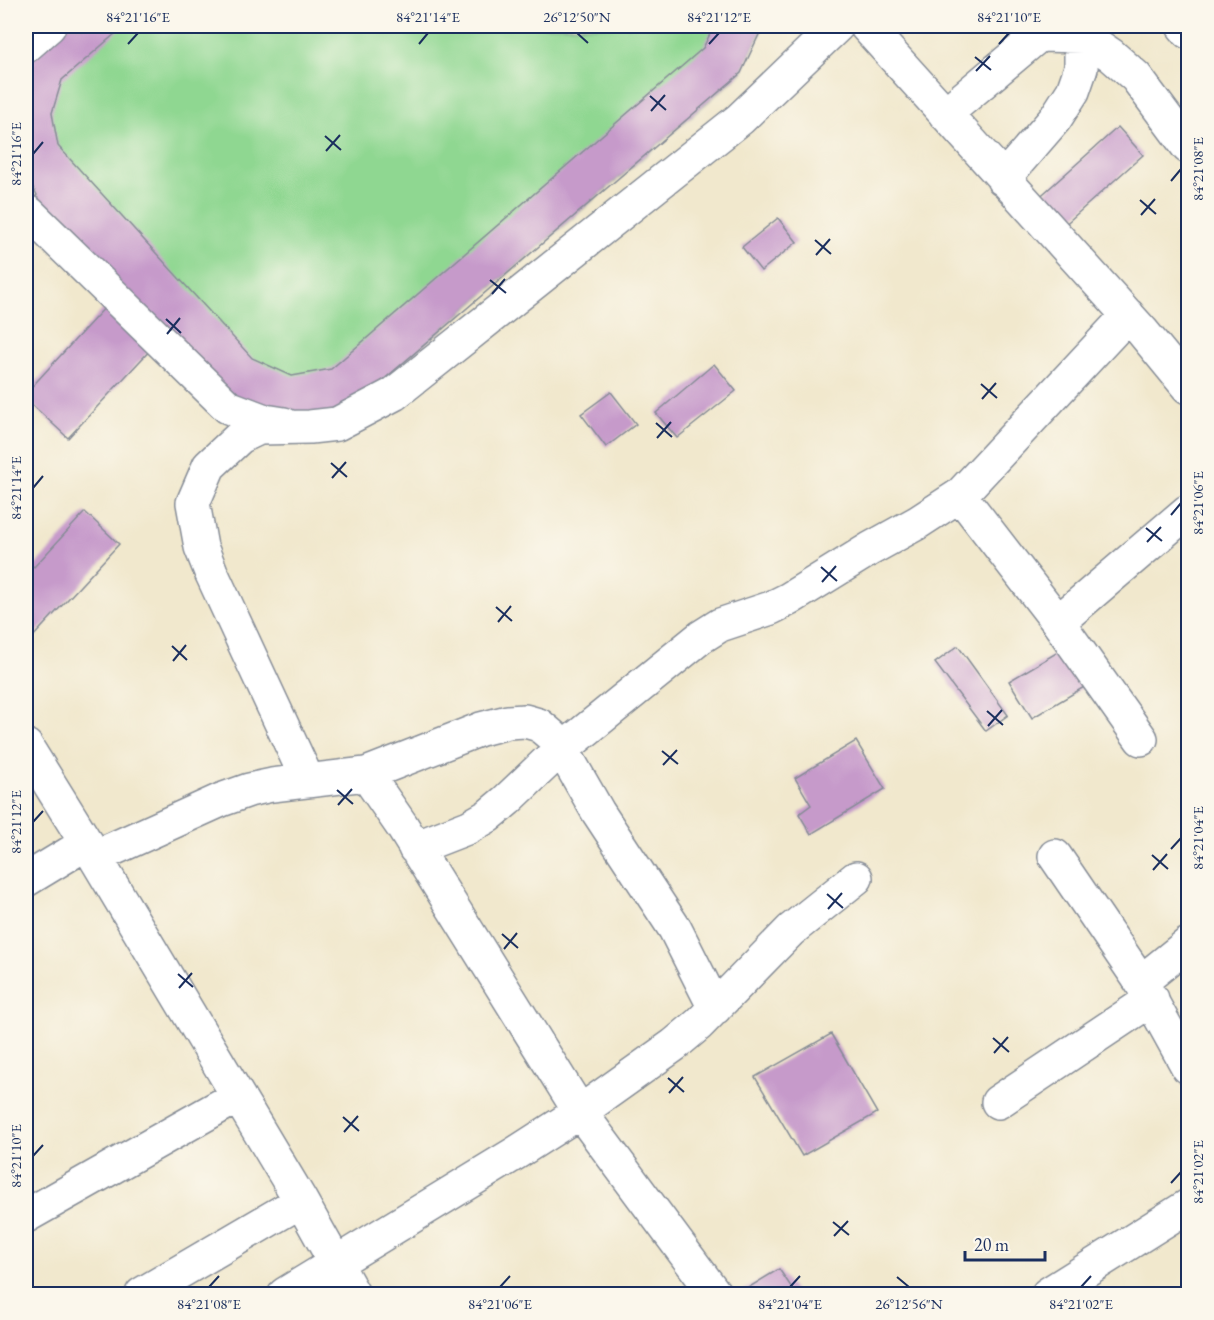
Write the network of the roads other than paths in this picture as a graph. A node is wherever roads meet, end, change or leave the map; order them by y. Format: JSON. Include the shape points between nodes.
{"nodes":[{"id":1,"x":49,"y":26,"type":"edge"},
{"id":2,"x":837,"y":26,"type":"edge"},
{"id":3,"x":866,"y":26,"type":"edge"},
{"id":4,"x":1183,"y":26,"type":"edge"},
{"id":5,"x":1084,"y":31,"type":"edge"},
{"id":6,"x":1188,"y":32,"type":"edge"},
{"id":7,"x":26,"y":46,"type":"edge"},
{"id":8,"x":945,"y":114,"type":"junction"},
{"id":9,"x":1188,"y":147,"type":"edge"},
{"id":10,"x":1003,"y":179,"type":"junction"},
{"id":11,"x":27,"y":214,"type":"edge"},
{"id":12,"x":1128,"y":315,"type":"junction"},
{"id":13,"x":1188,"y":387,"type":"edge"},
{"id":14,"x":310,"y":428,"type":"junction"},
{"id":15,"x":960,"y":495,"type":"junction"},
{"id":16,"x":1188,"y":511,"type":"edge"},
{"id":17,"x":1058,"y":622,"type":"junction"},
{"id":18,"x":1141,"y":739,"type":"dead end"},
{"id":19,"x":26,"y":746,"type":"edge"},
{"id":20,"x":562,"y":749,"type":"junction"},
{"id":21,"x":366,"y":774,"type":"junction"},
{"id":22,"x":308,"y":781,"type":"junction"},
{"id":23,"x":415,"y":848,"type":"junction"},
{"id":24,"x":91,"y":850,"type":"junction"},
{"id":25,"x":1056,"y":856,"type":"dead end"},
{"id":26,"x":856,"y":878,"type":"dead end"},
{"id":27,"x":26,"y":880,"type":"edge"},
{"id":28,"x":1188,"y":944,"type":"edge"},
{"id":29,"x":1146,"y":991,"type":"junction"},
{"id":30,"x":715,"y":1008,"type":"junction"},
{"id":31,"x":1188,"y":1067,"type":"edge"},
{"id":32,"x":238,"y":1096,"type":"junction"},
{"id":33,"x":998,"y":1102,"type":"dead end"},
{"id":34,"x":580,"y":1112,"type":"junction"},
{"id":35,"x":301,"y":1202,"type":"junction"},
{"id":36,"x":1188,"y":1206,"type":"edge"},
{"id":37,"x":26,"y":1216,"type":"edge"},
{"id":38,"x":335,"y":1265,"type":"junction"},
{"id":39,"x":142,"y":1294,"type":"edge"},
{"id":40,"x":285,"y":1294,"type":"edge"},
{"id":41,"x":353,"y":1294,"type":"edge"},
{"id":42,"x":715,"y":1294,"type":"edge"},
{"id":43,"x":1048,"y":1294,"type":"edge"}],
"edges":[{"from":1,"to":7,"type":"street"},
{"from":2,"to":14,"type":"street","via":[[741,119],[421,374],[348,419]]},
{"from":3,"to":8,"type":"street"},
{"from":4,"to":6,"type":"street"},
{"from":5,"to":8,"type":"street","via":[[1039,35]]},
{"from":5,"to":9,"type":"street","via":[[1136,77]]},
{"from":5,"to":10,"type":"street","via":[[1081,68],[1073,91],[1055,119]]},
{"from":8,"to":10,"type":"street"},
{"from":10,"to":12,"type":"street"},
{"from":11,"to":14,"type":"street","via":[[228,407],[265,422]]},
{"from":12,"to":13,"type":"street"},
{"from":12,"to":15,"type":"street"},
{"from":14,"to":22,"type":"street","via":[[260,428],[240,437],[209,465],[193,503],[208,564]]},
{"from":15,"to":17,"type":"street"},
{"from":15,"to":20,"type":"street","via":[[789,599],[738,617],[701,637]]},
{"from":16,"to":17,"type":"street"},
{"from":17,"to":18,"type":"street"},
{"from":19,"to":24,"type":"street"},
{"from":20,"to":21,"type":"street","via":[[539,725],[508,722]]},
{"from":20,"to":23,"type":"street","via":[[488,816]]},
{"from":20,"to":30,"type":"street","via":[[598,812],[675,929]]},
{"from":21,"to":22,"type":"street"},
{"from":21,"to":23,"type":"street"},
{"from":22,"to":24,"type":"street","via":[[249,790]]},
{"from":23,"to":34,"type":"street"},
{"from":24,"to":27,"type":"street"},
{"from":24,"to":32,"type":"street"},
{"from":25,"to":29,"type":"street"},
{"from":26,"to":30,"type":"street","via":[[791,930]]},
{"from":28,"to":29,"type":"street"},
{"from":29,"to":31,"type":"street"},
{"from":29,"to":33,"type":"street"},
{"from":30,"to":34,"type":"street","via":[[674,1045]]},
{"from":32,"to":35,"type":"street"},
{"from":32,"to":37,"type":"street"},
{"from":34,"to":38,"type":"street"},
{"from":34,"to":42,"type":"street"},
{"from":35,"to":38,"type":"street"},
{"from":35,"to":39,"type":"street"},
{"from":36,"to":43,"type":"street"},
{"from":38,"to":40,"type":"street"},
{"from":38,"to":41,"type":"street"}]}
